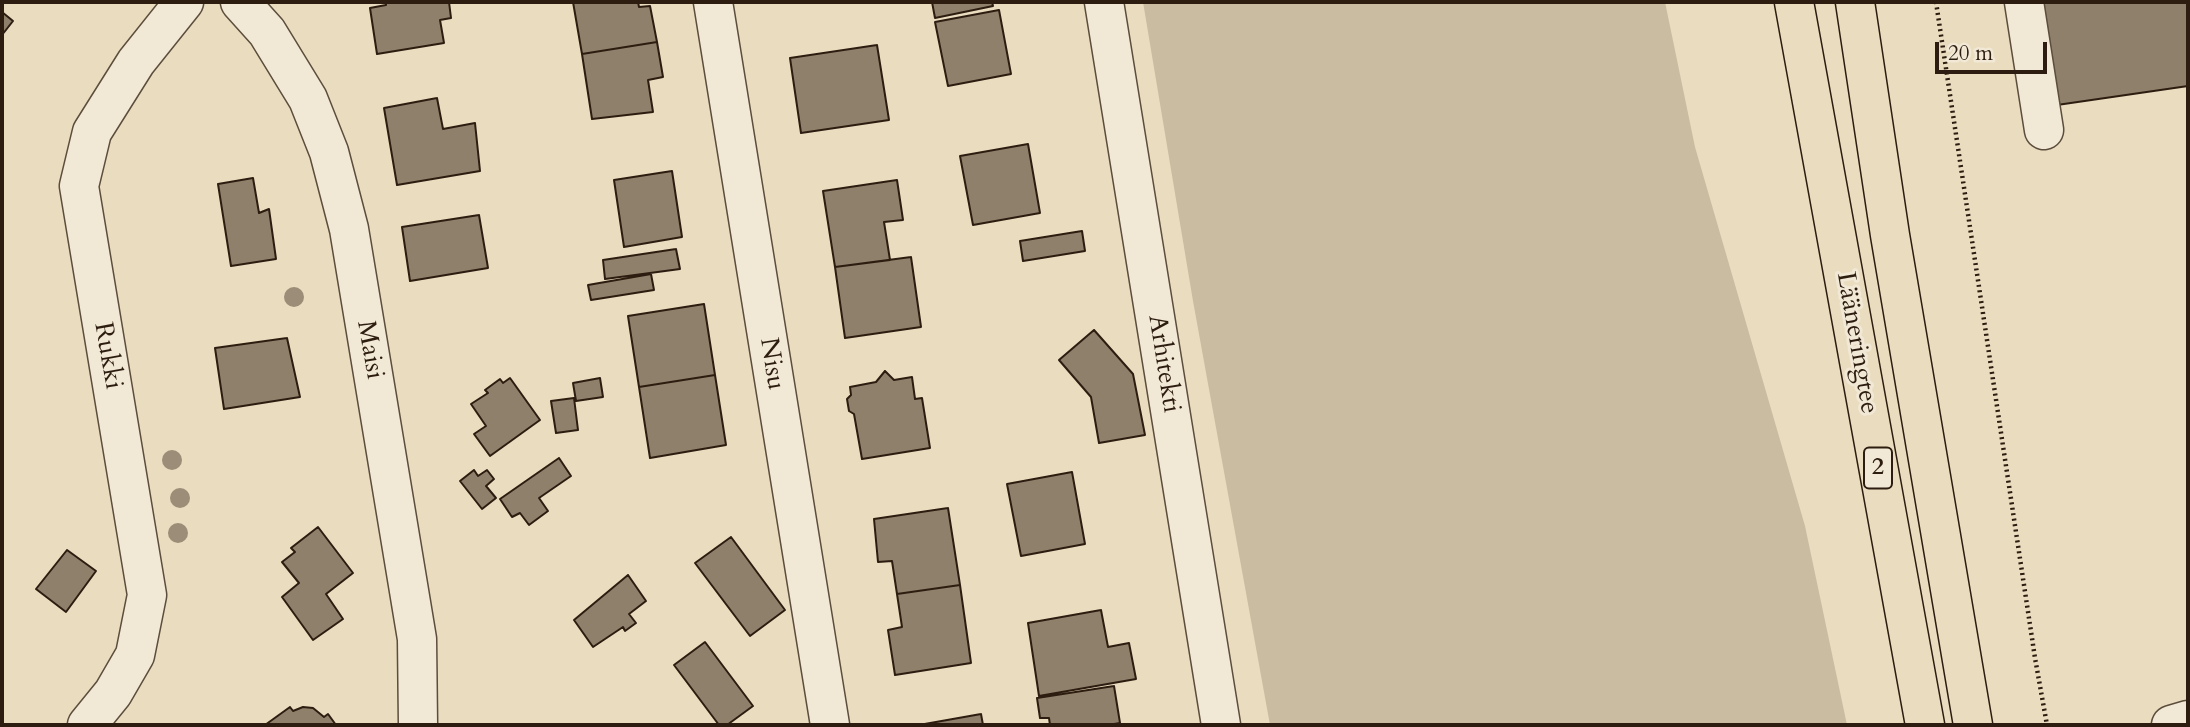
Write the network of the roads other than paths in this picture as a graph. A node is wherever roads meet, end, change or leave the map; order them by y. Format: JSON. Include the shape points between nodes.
{"nodes":[{"id":1,"x":184,"y":2,"type":"edge"},
{"id":2,"x":240,"y":2,"type":"edge"},
{"id":3,"x":713,"y":2,"type":"edge"},
{"id":4,"x":1104,"y":2,"type":"edge"},
{"id":5,"x":1794,"y":2,"type":"edge"},
{"id":6,"x":1855,"y":2,"type":"edge"},
{"id":7,"x":2024,"y":2,"type":"edge"},
{"id":8,"x":2044,"y":130,"type":"dead end"},
{"id":9,"x":2188,"y":720,"type":"edge"},
{"id":10,"x":88,"y":725,"type":"edge"},
{"id":11,"x":418,"y":725,"type":"edge"},
{"id":12,"x":830,"y":725,"type":"edge"},
{"id":13,"x":1221,"y":725,"type":"edge"},
{"id":14,"x":1925,"y":725,"type":"edge"},
{"id":15,"x":1973,"y":725,"type":"edge"},
{"id":16,"x":2171,"y":725,"type":"edge"}],
"edges":[{"from":1,"to":10,"type":"street","name":"Rukki","via":[[136,62],[92,132],[79,186],[147,596],[135,655]]},
{"from":2,"to":11,"type":"street","name":"Maisi","via":[[267,32],[308,99],[329,152],[349,229],[417,639]]},
{"from":3,"to":12,"type":"street","name":"Nisu"},
{"from":4,"to":13,"type":"street","name":"Arhitekti"},
{"from":5,"to":14,"type":"highway","name":"Lääneringtee","number":"2"},
{"from":6,"to":15,"type":"highway","name":"Lääneringtee","number":"2"},
{"from":7,"to":8,"type":"street"},
{"from":9,"to":16,"type":"street"}]}
